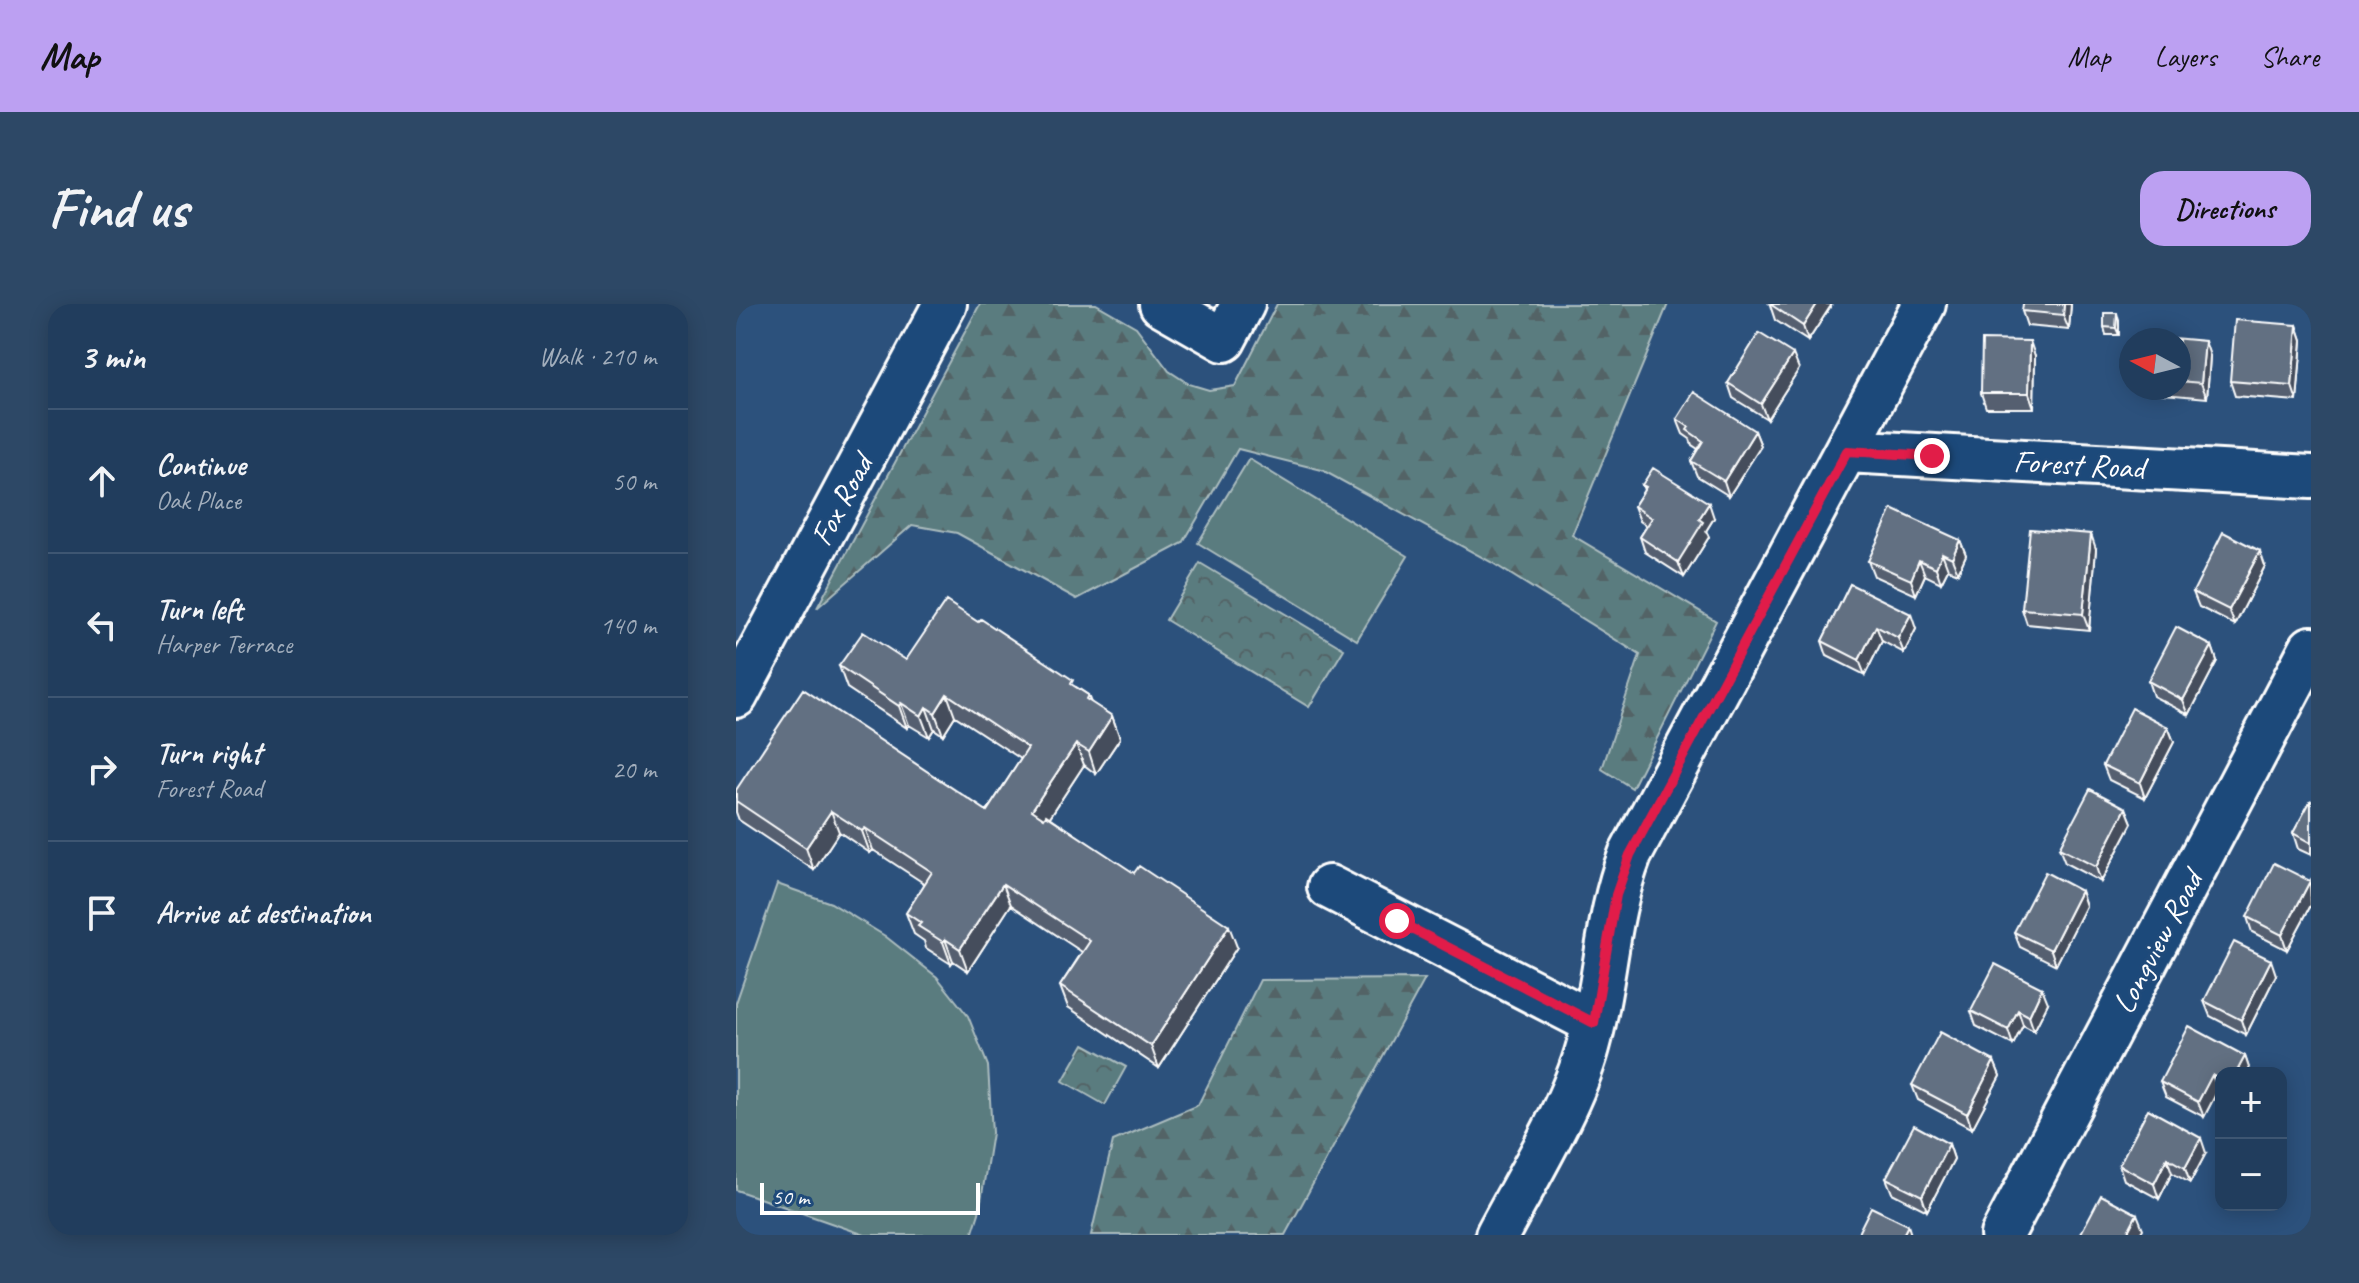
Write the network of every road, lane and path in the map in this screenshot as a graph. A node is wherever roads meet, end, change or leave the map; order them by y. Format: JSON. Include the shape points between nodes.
{"nodes":[{"id":1,"x":945,"y":304,"type":"edge"},
{"id":2,"x":1161,"y":304,"type":"edge"},
{"id":3,"x":1924,"y":304,"type":"edge"},
{"id":4,"x":1234,"y":322,"type":"edge"},
{"id":5,"x":1847,"y":451,"type":"junction"},
{"id":6,"x":2311,"y":477,"type":"edge"},
{"id":7,"x":2311,"y":648,"type":"edge"},
{"id":8,"x":736,"y":696,"type":"edge"},
{"id":9,"x":1329,"y":887,"type":"dead end"},
{"id":10,"x":1594,"y":1023,"type":"junction"},
{"id":11,"x":1497,"y":1235,"type":"edge"},
{"id":12,"x":2002,"y":1235,"type":"edge"}],
"edges":[{"from":1,"to":8,"type":"street","name":"Fox Road"},
{"from":2,"to":4,"type":"street"},
{"from":3,"to":5,"type":"street"},
{"from":5,"to":6,"type":"street","name":"Forest Road"},
{"from":5,"to":10,"type":"street","via":[[1630,855],[1616,895]]},
{"from":7,"to":12,"type":"street","name":"Longview Road"},
{"from":9,"to":10,"type":"street"},
{"from":10,"to":11,"type":"street","via":[[1576,1083]]}]}
